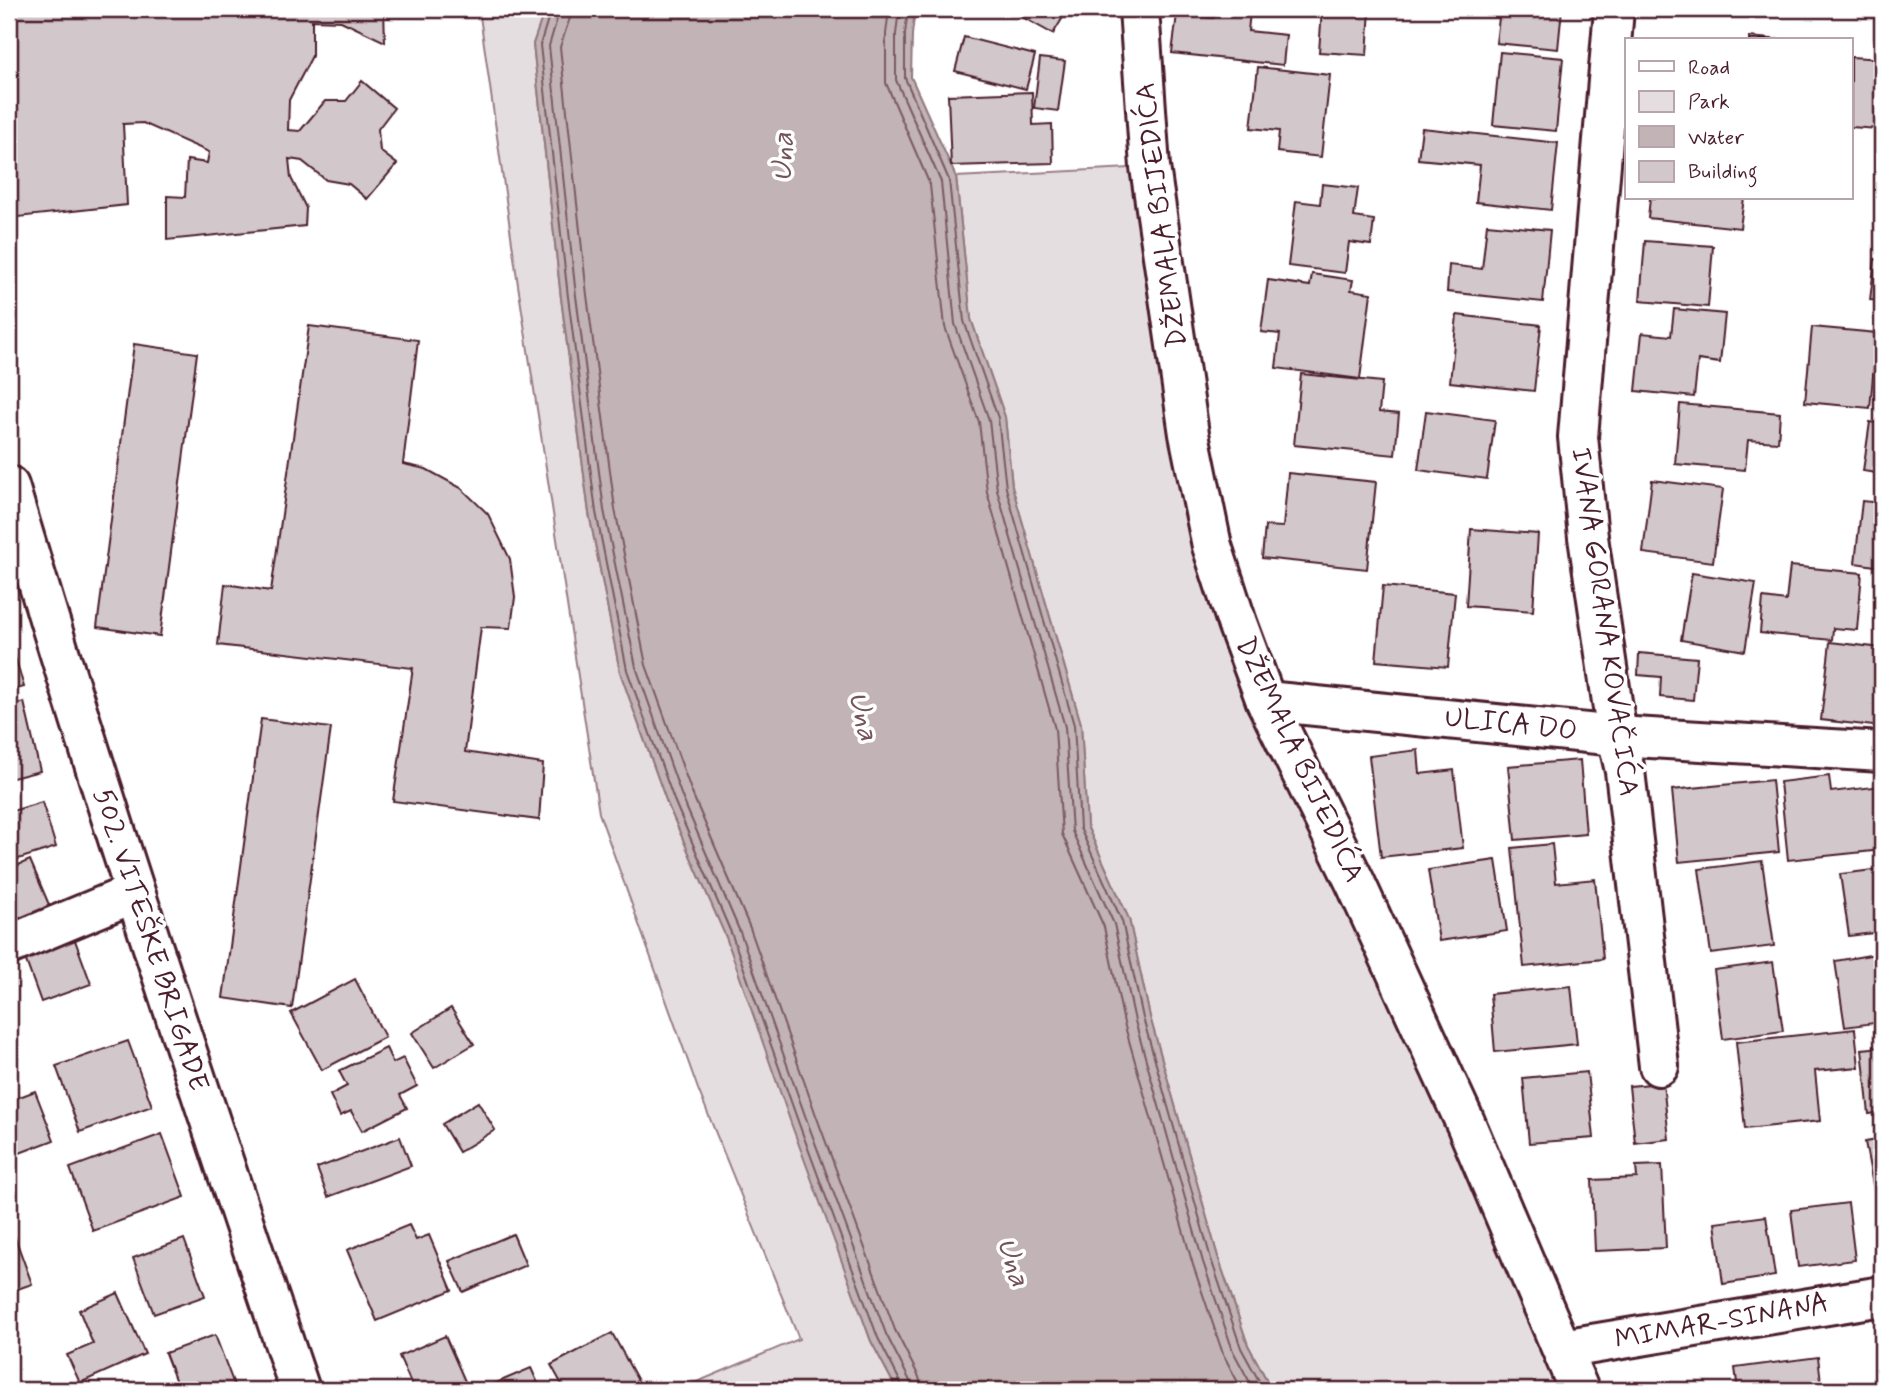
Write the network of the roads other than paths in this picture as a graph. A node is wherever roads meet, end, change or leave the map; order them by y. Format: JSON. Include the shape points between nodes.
{"nodes":[{"id":1,"x":1139,"y":9,"type":"edge"},
{"id":2,"x":1615,"y":9,"type":"edge"},
{"id":3,"x":9,"y":486,"type":"edge"},
{"id":4,"x":1266,"y":701,"type":"junction"},
{"id":5,"x":1618,"y":736,"type":"junction"},
{"id":6,"x":1882,"y":752,"type":"edge"},
{"id":7,"x":134,"y":892,"type":"junction"},
{"id":8,"x":9,"y":945,"type":"edge"},
{"id":9,"x":1659,"y":1066,"type":"dead end"},
{"id":10,"x":1882,"y":1296,"type":"edge"},
{"id":11,"x":1562,"y":1349,"type":"junction"},
{"id":12,"x":300,"y":1390,"type":"edge"},
{"id":13,"x":1579,"y":1390,"type":"edge"}],
"edges":[{"from":1,"to":4,"type":"street","name":"DŽEMALA BIJEDIĆA","via":[[1150,167],[1189,434],[1212,546]]},
{"from":2,"to":5,"type":"street","name":"IVANA GORANA KOVAČIĆA","via":[[1578,437]]},
{"from":3,"to":7,"type":"street","name":"502. VITEŠKE BRIGADE"},
{"from":4,"to":5,"type":"street","name":"ULICA DO"},
{"from":4,"to":11,"type":"street","name":"DŽEMALA BIJEDIĆA","via":[[1460,1110]]},
{"from":5,"to":6,"type":"street","name":"ULICA DO"},
{"from":5,"to":9,"type":"street","name":"IVANA GORANA KOVAČIĆA"},
{"from":7,"to":8,"type":"street"},
{"from":7,"to":12,"type":"street","name":"502. VITEŠKE BRIGADE"},
{"from":10,"to":11,"type":"street","name":"MIMAR-SINANA"},
{"from":11,"to":13,"type":"street","name":"DŽEMALA BIJEDIĆA"}]}
